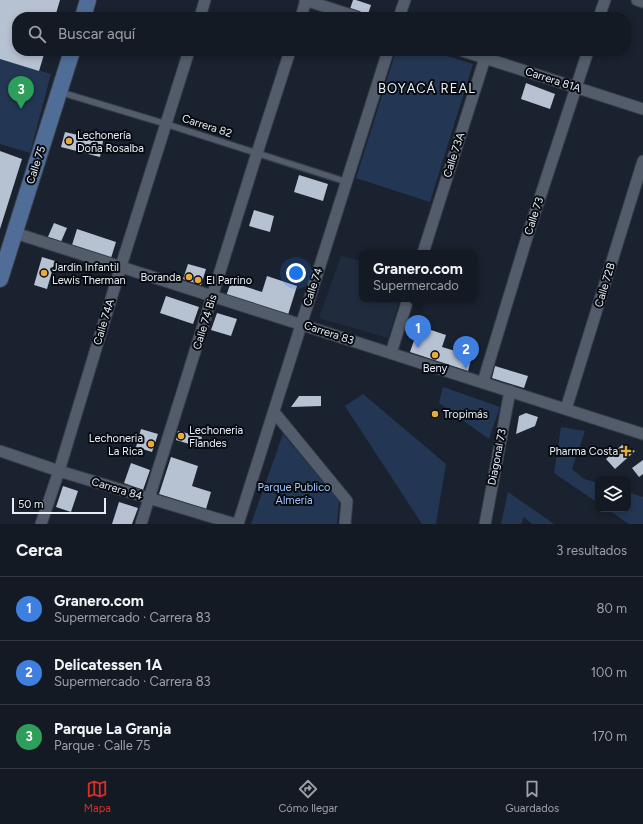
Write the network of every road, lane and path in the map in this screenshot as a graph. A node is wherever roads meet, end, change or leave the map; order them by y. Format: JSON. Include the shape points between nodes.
{"nodes":[{"id":1,"x":88,"y":0,"type":"edge"},
{"id":2,"x":205,"y":0,"type":"edge"},
{"id":3,"x":305,"y":0,"type":"edge"},
{"id":4,"x":405,"y":0,"type":"edge"},
{"id":5,"x":605,"y":0,"type":"edge"},
{"id":6,"x":637,"y":0,"type":"edge"},
{"id":7,"x":643,"y":2,"type":"edge"},
{"id":8,"x":84,"y":12,"type":"edge"},
{"id":9,"x":201,"y":12,"type":"edge"},
{"id":10,"x":302,"y":12,"type":"edge"},
{"id":11,"x":342,"y":12,"type":"edge"},
{"id":12,"x":401,"y":12,"type":"edge"},
{"id":13,"x":601,"y":12,"type":"edge"},
{"id":14,"x":70,"y":56,"type":"edge"},
{"id":15,"x":187,"y":56,"type":"edge"},
{"id":16,"x":288,"y":56,"type":"edge"},
{"id":17,"x":386,"y":56,"type":"edge"},
{"id":18,"x":479,"y":56,"type":"edge"},
{"id":19,"x":586,"y":56,"type":"edge"},
{"id":20,"x":485,"y":58,"type":"junction"},
{"id":21,"x":576,"y":87,"type":"junction"},
{"id":22,"x":59,"y":92,"type":"junction"},
{"id":23,"x":643,"y":109,"type":"edge"},
{"id":24,"x":166,"y":124,"type":"junction"},
{"id":25,"x":257,"y":153,"type":"junction"},
{"id":26,"x":643,"y":161,"type":"edge"},
{"id":27,"x":347,"y":182,"type":"junction"},
{"id":28,"x":15,"y":232,"type":"junction"},
{"id":29,"x":424,"y":250,"type":"edge"},
{"id":30,"x":121,"y":266,"type":"junction"},
{"id":31,"x":0,"y":279,"type":"edge"},
{"id":32,"x":213,"y":296,"type":"junction"},
{"id":33,"x":407,"y":302,"type":"edge"},
{"id":34,"x":302,"y":324,"type":"junction"},
{"id":35,"x":391,"y":353,"type":"junction"},
{"id":36,"x":483,"y":382,"type":"junction"},
{"id":37,"x":510,"y":391,"type":"junction"},
{"id":38,"x":566,"y":409,"type":"junction"},
{"id":39,"x":274,"y":412,"type":"junction"},
{"id":40,"x":643,"y":434,"type":"edge"},
{"id":41,"x":0,"y":451,"type":"edge"},
{"id":42,"x":59,"y":471,"type":"junction"},
{"id":43,"x":149,"y":499,"type":"junction"},
{"id":44,"x":41,"y":524,"type":"edge"},
{"id":45,"x":141,"y":524,"type":"edge"},
{"id":46,"x":235,"y":524,"type":"edge"},
{"id":47,"x":238,"y":524,"type":"edge"},
{"id":48,"x":345,"y":524,"type":"edge"},
{"id":49,"x":484,"y":524,"type":"edge"}],
"edges":[{"from":1,"to":8,"type":"street"},
{"from":2,"to":9,"type":"street"},
{"from":3,"to":10,"type":"street"},
{"from":3,"to":11,"type":"street"},
{"from":4,"to":12,"type":"street"},
{"from":5,"to":13,"type":"street"},
{"from":6,"to":7,"type":"street"},
{"from":14,"to":22,"type":"street","name":"Calle 75"},
{"from":15,"to":24,"type":"street","name":"Calle 74A"},
{"from":16,"to":25,"type":"street","name":"Calle 74 Bis"},
{"from":17,"to":27,"type":"street","name":"Calle 74"},
{"from":18,"to":20,"type":"street","name":"Carrera 81A"},
{"from":19,"to":21,"type":"street","name":"Calle 73"},
{"from":20,"to":21,"type":"street","name":"Carrera 81A"},
{"from":20,"to":29,"type":"street","name":"Calle 73A"},
{"from":21,"to":23,"type":"street","name":"Carrera 81A"},
{"from":21,"to":36,"type":"street","name":"Calle 73"},
{"from":22,"to":24,"type":"lane","name":"Carrera 82"},
{"from":22,"to":28,"type":"street","name":"Calle 75"},
{"from":24,"to":25,"type":"lane","name":"Carrera 82"},
{"from":24,"to":30,"type":"street","name":"Calle 74A"},
{"from":25,"to":27,"type":"lane","name":"Carrera 82"},
{"from":25,"to":32,"type":"street","name":"Calle 74 Bis"},
{"from":26,"to":38,"type":"street","name":"Calle 72B"},
{"from":27,"to":34,"type":"street","name":"Calle 74"},
{"from":28,"to":30,"type":"street","name":"Carrera 83"},
{"from":28,"to":31,"type":"street","name":"Calle 75"},
{"from":30,"to":32,"type":"street","name":"Carrera 83"},
{"from":30,"to":42,"type":"street","name":"Calle 74A"},
{"from":32,"to":34,"type":"street","name":"Carrera 83"},
{"from":32,"to":43,"type":"street","name":"Calle 74 Bis"},
{"from":33,"to":35,"type":"street"},
{"from":34,"to":35,"type":"street","name":"Carrera 83"},
{"from":34,"to":39,"type":"street","name":"Calle 74"},
{"from":35,"to":36,"type":"street","name":"Carrera 83"},
{"from":36,"to":37,"type":"street","name":"Carrera 83"},
{"from":37,"to":38,"type":"street","name":"Carrera 83"},
{"from":37,"to":49,"type":"street","name":"Diagonal 73"},
{"from":38,"to":40,"type":"street","name":"Carrera 83"},
{"from":39,"to":47,"type":"street","name":"Calle 74"},
{"from":39,"to":48,"type":"street","via":[[347,500]]},
{"from":41,"to":42,"type":"street","name":"Carrera 84"},
{"from":42,"to":43,"type":"street","name":"Carrera 84"},
{"from":42,"to":44,"type":"street","name":"Calle 74A"},
{"from":43,"to":45,"type":"street","name":"Calle 74 Bis"},
{"from":43,"to":46,"type":"street","name":"Carrera 84"}]}
